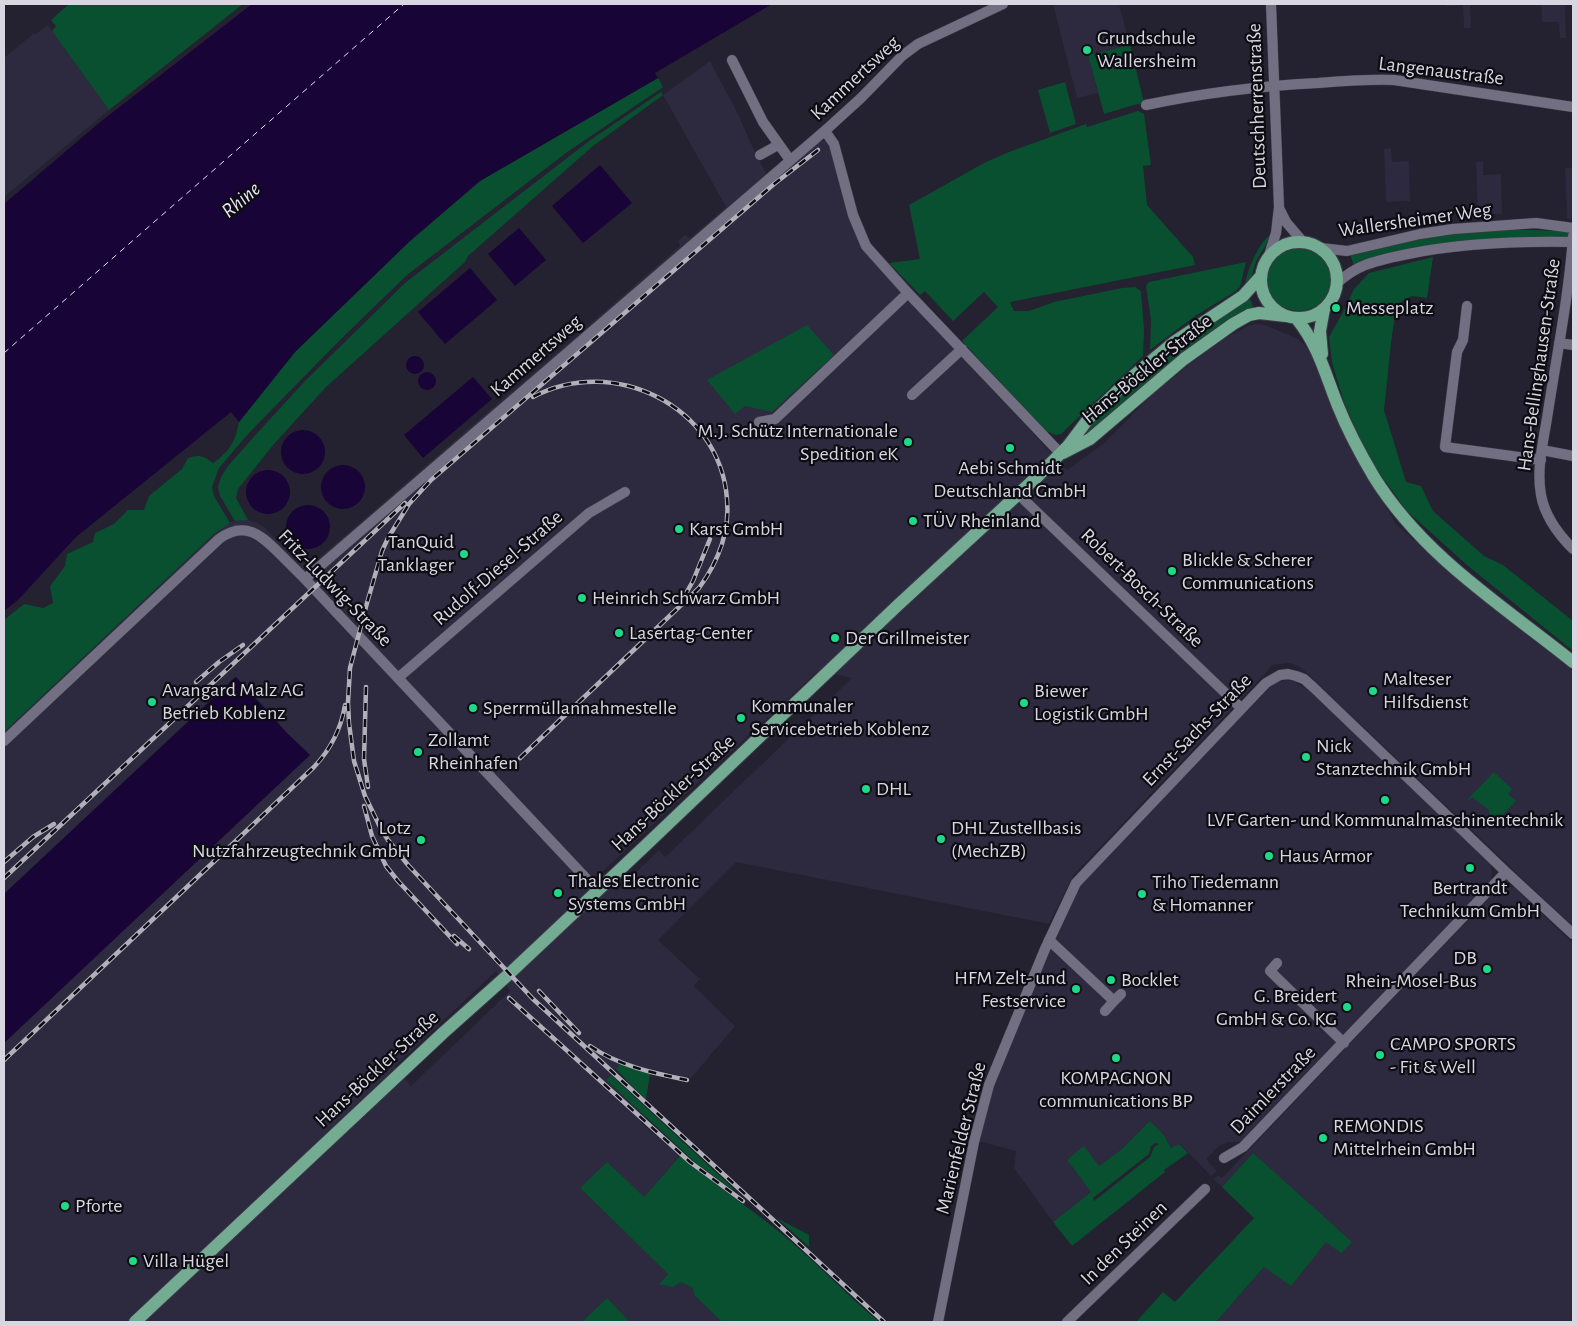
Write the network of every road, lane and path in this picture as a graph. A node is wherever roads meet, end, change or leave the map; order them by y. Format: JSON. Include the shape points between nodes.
{"nodes":[{"id":1,"x":1003,"y":4,"type":"edge"},
{"id":2,"x":1270,"y":4,"type":"edge"},
{"id":3,"x":732,"y":60,"type":"dead end"},
{"id":4,"x":1274,"y":85,"type":"junction"},
{"id":5,"x":1146,"y":105,"type":"dead end"},
{"id":6,"x":1573,"y":107,"type":"edge"},
{"id":7,"x":825,"y":131,"type":"junction"},
{"id":8,"x":778,"y":145,"type":"junction"},
{"id":9,"x":760,"y":155,"type":"dead end"},
{"id":10,"x":790,"y":160,"type":"junction"},
{"id":11,"x":1279,"y":207,"type":"junction"},
{"id":12,"x":1572,"y":232,"type":"edge"},
{"id":13,"x":1303,"y":242,"type":"junction"},
{"id":14,"x":1573,"y":242,"type":"edge"},
{"id":15,"x":1321,"y":248,"type":"junction"},
{"id":16,"x":1268,"y":258,"type":"junction"},
{"id":17,"x":1261,"y":276,"type":"junction"},
{"id":18,"x":1337,"y":283,"type":"junction"},
{"id":19,"x":908,"y":292,"type":"junction"},
{"id":20,"x":1467,"y":306,"type":"dead end"},
{"id":21,"x":1324,"y":309,"type":"junction"},
{"id":22,"x":1291,"y":317,"type":"junction"},
{"id":23,"x":1559,"y":343,"type":"junction"},
{"id":24,"x":1573,"y":344,"type":"edge"},
{"id":25,"x":962,"y":349,"type":"junction"},
{"id":26,"x":1324,"y":366,"type":"junction"},
{"id":27,"x":912,"y":395,"type":"dead end"},
{"id":28,"x":760,"y":422,"type":"dead end"},
{"id":29,"x":1061,"y":454,"type":"junction"},
{"id":30,"x":1542,"y":455,"type":"junction"},
{"id":31,"x":1573,"y":456,"type":"edge"},
{"id":32,"x":625,"y":492,"type":"dead end"},
{"id":33,"x":1018,"y":494,"type":"junction"},
{"id":34,"x":1573,"y":549,"type":"edge"},
{"id":35,"x":305,"y":579,"type":"junction"},
{"id":36,"x":1573,"y":662,"type":"edge"},
{"id":37,"x":398,"y":678,"type":"junction"},
{"id":38,"x":1241,"y":708,"type":"junction"},
{"id":39,"x":4,"y":741,"type":"edge"},
{"id":40,"x":1506,"y":872,"type":"junction"},
{"id":41,"x":1076,"y":883,"type":"joint"},
{"id":42,"x":597,"y":890,"type":"junction"},
{"id":43,"x":1573,"y":934,"type":"edge"},
{"id":44,"x":1049,"y":940,"type":"junction"},
{"id":45,"x":1277,"y":963,"type":"dead end"},
{"id":46,"x":1105,"y":1011,"type":"dead end"},
{"id":47,"x":1344,"y":1043,"type":"junction"},
{"id":48,"x":1224,"y":1158,"type":"dead end"},
{"id":49,"x":1206,"y":1188,"type":"dead end"},
{"id":50,"x":135,"y":1322,"type":"edge"},
{"id":51,"x":938,"y":1322,"type":"edge"},
{"id":52,"x":1067,"y":1322,"type":"edge"}],
"edges":[{"from":1,"to":7,"type":"street","name":"Kammertsweg","via":[[918,44]]},
{"from":2,"to":4,"type":"street","name":"Deutschherrenstraße"},
{"from":3,"to":8,"type":"street","via":[[762,122]]},
{"from":4,"to":5,"type":"street","name":"Langenaustraße","via":[[1193,95]]},
{"from":4,"to":6,"type":"street","name":"Langenaustraße","via":[[1394,80]]},
{"from":4,"to":11,"type":"street","name":"Deutschherrenstraße"},
{"from":7,"to":10,"type":"street","name":"Kammertsweg"},
{"from":7,"to":19,"type":"street","via":[[834,144],[853,215],[866,246]]},
{"from":8,"to":9,"type":"street"},
{"from":8,"to":10,"type":"street"},
{"from":10,"to":35,"type":"street","name":"Kammertsweg"},
{"from":11,"to":13,"type":"street","name":"Deutschherrenstraße","via":[[1286,222]]},
{"from":11,"to":16,"type":"street","name":"Deutschherrenstraße","via":[[1276,233]]},
{"from":12,"to":14,"type":"street","name":"Hans-Bellinghausen-Straße"},
{"from":12,"to":15,"type":"street","name":"Wallersheimer Weg","via":[[1536,223],[1420,234],[1347,252]]},
{"from":13,"to":15,"type":"main road","name":"Wallersheimer Weg"},
{"from":13,"to":16,"type":"main road","via":[[1283,245]]},
{"from":14,"to":18,"type":"street","name":"Wallersheimer Weg","via":[[1435,248],[1363,266]]},
{"from":14,"to":23,"type":"street","name":"Hans-Bellinghausen-Straße"},
{"from":15,"to":18,"type":"main road","name":"Wallersheimer Weg","via":[[1334,263]]},
{"from":16,"to":17,"type":"main road"},
{"from":17,"to":22,"type":"main road","via":[[1267,300],[1278,311]]},
{"from":17,"to":29,"type":"main road","name":"Hans-Böckler-Straße","via":[[1243,296],[1146,364],[1089,418]]},
{"from":18,"to":21,"type":"main road","via":[[1333,297]]},
{"from":19,"to":25,"type":"street"},
{"from":19,"to":28,"type":"street","via":[[775,419]]},
{"from":20,"to":30,"type":"street","via":[[1457,352],[1445,447]]},
{"from":21,"to":22,"type":"main road","via":[[1311,316]]},
{"from":21,"to":26,"type":"main road","via":[[1320,331]]},
{"from":22,"to":26,"type":"main road","via":[[1311,338]]},
{"from":22,"to":29,"type":"main road","name":"Hans-Böckler-Straße","via":[[1249,315],[1184,358],[1090,439]]},
{"from":23,"to":24,"type":"street"},
{"from":23,"to":30,"type":"street","name":"Hans-Bellinghausen-Straße"},
{"from":25,"to":27,"type":"street"},
{"from":25,"to":29,"type":"street"},
{"from":26,"to":36,"type":"main road","via":[[1357,446],[1374,477],[1407,521],[1467,581]]},
{"from":29,"to":33,"type":"main road","name":"Hans-Böckler-Straße"},
{"from":30,"to":31,"type":"street"},
{"from":30,"to":34,"type":"street","name":"Hans-Bellinghausen-Straße","via":[[1540,484],[1544,507],[1553,526]]},
{"from":32,"to":37,"type":"street","name":"Rudolf-Diesel-Straße","via":[[589,512]]},
{"from":33,"to":38,"type":"street","name":"Robert-Bosch-Straße"},
{"from":33,"to":42,"type":"main road","name":"Hans-Böckler-Straße"},
{"from":35,"to":37,"type":"street","name":"Fritz-Ludwig-Straße"},
{"from":35,"to":39,"type":"street","name":"Fritz-Ludwig-Straße","via":[[256,533],[236,530],[227,533]]},
{"from":37,"to":42,"type":"street","name":"Fritz-Ludwig-Straße"},
{"from":38,"to":40,"type":"street","name":"Ernst-Sachs-Straße","via":[[1272,678],[1288,674],[1304,679]]},
{"from":38,"to":41,"type":"street","name":"Ernst-Sachs-Straße"},
{"from":40,"to":43,"type":"street","name":"Ernst-Sachs-Straße"},
{"from":40,"to":47,"type":"street","name":"Daimlerstraße"},
{"from":41,"to":44,"type":"street","name":"Marienfelder Straße"},
{"from":42,"to":50,"type":"main road","name":"Hans-Böckler-Straße"},
{"from":44,"to":46,"type":"street","via":[[1118,998]]},
{"from":44,"to":51,"type":"street","name":"Marienfelder Straße","via":[[990,1085],[974,1142]]},
{"from":45,"to":47,"type":"street","name":"Daimlerstraße","via":[[1270,971]]},
{"from":47,"to":48,"type":"street","name":"Daimlerstraße","via":[[1243,1148]]},
{"from":49,"to":52,"type":"street","name":"In den Steinen"}]}
